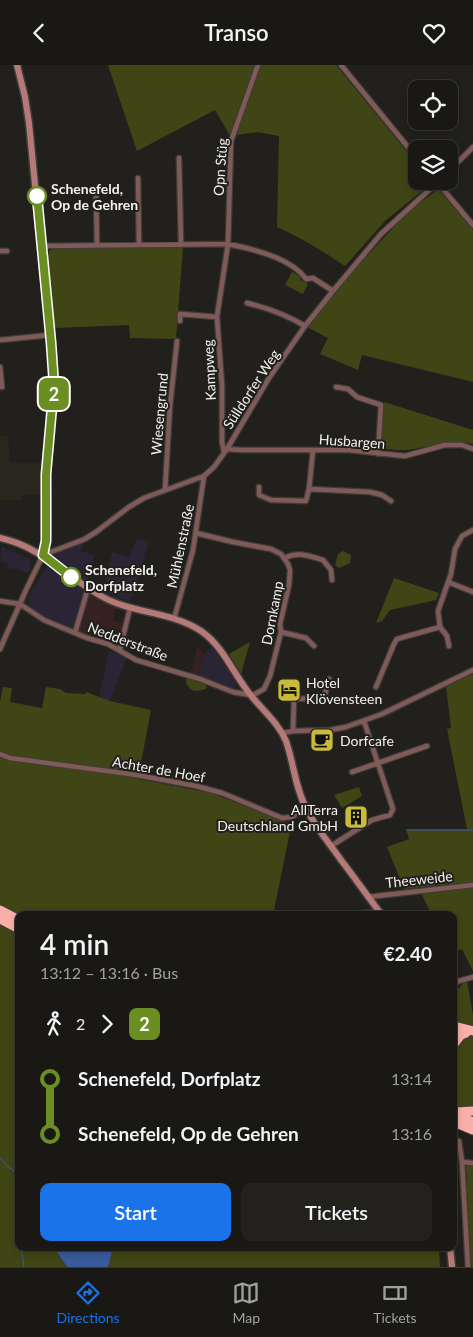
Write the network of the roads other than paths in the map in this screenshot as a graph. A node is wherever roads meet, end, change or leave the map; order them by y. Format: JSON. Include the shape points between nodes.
{"nodes":[{"id":1,"x":17,"y":65,"type":"edge"},
{"id":2,"x":258,"y":65,"type":"edge"},
{"id":3,"x":341,"y":65,"type":"edge"},
{"id":4,"x":408,"y":147,"type":"edge"},
{"id":5,"x":473,"y":147,"type":"edge"},
{"id":6,"x":179,"y":158,"type":"dead end"},
{"id":7,"x":458,"y":162,"type":"edge"},
{"id":8,"x":138,"y":178,"type":"dead end"},
{"id":9,"x":428,"y":190,"type":"edge"},
{"id":10,"x":444,"y":190,"type":"edge"},
{"id":11,"x":96,"y":193,"type":"dead end"},
{"id":12,"x":473,"y":225,"type":"edge"},
{"id":13,"x":97,"y":244,"type":"junction"},
{"id":14,"x":139,"y":245,"type":"junction"},
{"id":15,"x":181,"y":245,"type":"junction"},
{"id":16,"x":228,"y":245,"type":"junction"},
{"id":17,"x":41,"y":246,"type":"junction"},
{"id":18,"x":0,"y":251,"type":"edge"},
{"id":19,"x":7,"y":251,"type":"dead end"},
{"id":20,"x":333,"y":291,"type":"junction"},
{"id":21,"x":247,"y":303,"type":"dead end"},
{"id":22,"x":218,"y":317,"type":"junction"},
{"id":23,"x":180,"y":321,"type":"dead end"},
{"id":24,"x":306,"y":326,"type":"junction"},
{"id":25,"x":50,"y":335,"type":"junction"},
{"id":26,"x":0,"y":340,"type":"edge"},
{"id":27,"x":177,"y":341,"type":"dead end"},
{"id":28,"x":0,"y":367,"type":"edge"},
{"id":29,"x":2,"y":387,"type":"dead end"},
{"id":30,"x":336,"y":387,"type":"dead end"},
{"id":31,"x":313,"y":449,"type":"junction"},
{"id":32,"x":473,"y":449,"type":"edge"},
{"id":33,"x":226,"y":450,"type":"junction"},
{"id":34,"x":378,"y":454,"type":"junction"},
{"id":35,"x":204,"y":477,"type":"junction"},
{"id":36,"x":259,"y":487,"type":"dead end"},
{"id":37,"x":309,"y":489,"type":"junction"},
{"id":38,"x":165,"y":490,"type":"junction"},
{"id":39,"x":391,"y":501,"type":"dead end"},
{"id":40,"x":473,"y":530,"type":"edge"},
{"id":41,"x":196,"y":533,"type":"junction"},
{"id":42,"x":0,"y":538,"type":"edge"},
{"id":43,"x":43,"y":555,"type":"junction"},
{"id":44,"x":285,"y":558,"type":"junction"},
{"id":45,"x":332,"y":580,"type":"dead end"},
{"id":46,"x":448,"y":582,"type":"junction"},
{"id":47,"x":88,"y":588,"type":"junction"},
{"id":48,"x":473,"y":592,"type":"edge"},
{"id":49,"x":0,"y":601,"type":"edge"},
{"id":50,"x":20,"y":604,"type":"junction"},
{"id":51,"x":130,"y":608,"type":"junction"},
{"id":52,"x":174,"y":619,"type":"junction"},
{"id":53,"x":440,"y":627,"type":"junction"},
{"id":54,"x":281,"y":632,"type":"junction"},
{"id":55,"x":76,"y":633,"type":"junction"},
{"id":56,"x":314,"y":646,"type":"dead end"},
{"id":57,"x":449,"y":646,"type":"dead end"},
{"id":58,"x":0,"y":649,"type":"edge"},
{"id":59,"x":120,"y":649,"type":"junction"},
{"id":60,"x":473,"y":670,"type":"edge"},
{"id":61,"x":329,"y":679,"type":"dead end"},
{"id":62,"x":376,"y":687,"type":"dead end"},
{"id":63,"x":250,"y":695,"type":"junction"},
{"id":64,"x":364,"y":721,"type":"junction"},
{"id":65,"x":293,"y":731,"type":"junction"},
{"id":66,"x":282,"y":733,"type":"junction"},
{"id":67,"x":427,"y":746,"type":"dead end"},
{"id":68,"x":0,"y":754,"type":"edge"},
{"id":69,"x":379,"y":763,"type":"junction"},
{"id":70,"x":352,"y":772,"type":"dead end"},
{"id":71,"x":306,"y":807,"type":"junction"},
{"id":72,"x":331,"y":846,"type":"junction"},
{"id":73,"x":473,"y":885,"type":"edge"},
{"id":74,"x":368,"y":897,"type":"junction"},
{"id":75,"x":0,"y":911,"type":"edge"},
{"id":76,"x":379,"y":911,"type":"edge"},
{"id":77,"x":15,"y":918,"type":"edge"},
{"id":78,"x":0,"y":919,"type":"edge"},
{"id":79,"x":15,"y":927,"type":"edge"},
{"id":80,"x":473,"y":977,"type":"edge"},
{"id":81,"x":457,"y":983,"type":"edge"},
{"id":82,"x":457,"y":1027,"type":"edge"},
{"id":83,"x":457,"y":1032,"type":"edge"},
{"id":84,"x":471,"y":1032,"type":"edge"},
{"id":85,"x":457,"y":1040,"type":"edge"},
{"id":86,"x":473,"y":1111,"type":"edge"},
{"id":87,"x":457,"y":1113,"type":"edge"},
{"id":88,"x":457,"y":1114,"type":"edge"},
{"id":89,"x":473,"y":1122,"type":"edge"},
{"id":90,"x":457,"y":1123,"type":"edge"},
{"id":91,"x":473,"y":1130,"type":"edge"},
{"id":92,"x":459,"y":1141,"type":"dead end"},
{"id":93,"x":462,"y":1162,"type":"junction"},
{"id":94,"x":473,"y":1163,"type":"edge"},
{"id":95,"x":450,"y":1251,"type":"edge"},
{"id":96,"x":452,"y":1267,"type":"edge"},
{"id":97,"x":468,"y":1267,"type":"edge"}],
"edges":[{"from":1,"to":17,"type":"main road","via":[[29,123]]},
{"from":2,"to":16,"type":"street","name":"Opn Stüg","via":[[231,141]]},
{"from":3,"to":4,"type":"street"},
{"from":5,"to":7,"type":"street"},
{"from":6,"to":15,"type":"street"},
{"from":8,"to":14,"type":"street"},
{"from":9,"to":20,"type":"street","name":"Sülldorfer Weg","via":[[381,234]]},
{"from":10,"to":12,"type":"street"},
{"from":11,"to":13,"type":"street"},
{"from":13,"to":14,"type":"street"},
{"from":13,"to":17,"type":"street"},
{"from":14,"to":15,"type":"street"},
{"from":15,"to":16,"type":"street"},
{"from":16,"to":20,"type":"street","via":[[254,249],[282,261],[300,271],[306,279],[313,279]]},
{"from":16,"to":22,"type":"street","name":"Kampweg"},
{"from":17,"to":25,"type":"main road"},
{"from":18,"to":19,"type":"street"},
{"from":20,"to":24,"type":"street","name":"Sülldorfer Weg"},
{"from":21,"to":24,"type":"street"},
{"from":22,"to":23,"type":"street","via":[[180,314]]},
{"from":22,"to":33,"type":"street","name":"Kampweg","via":[[222,442]]},
{"from":24,"to":33,"type":"street","name":"Sülldorfer Weg","via":[[269,378]]},
{"from":25,"to":26,"type":"street"},
{"from":25,"to":43,"type":"main road","via":[[53,398]]},
{"from":27,"to":38,"type":"street","name":"Wiesengrund"},
{"from":28,"to":29,"type":"street"},
{"from":30,"to":34,"type":"street","via":[[348,389],[357,397],[380,405]]},
{"from":31,"to":33,"type":"street","name":"Husbargen"},
{"from":31,"to":34,"type":"street","name":"Husbargen"},
{"from":31,"to":37,"type":"street"},
{"from":32,"to":34,"type":"street","name":"Husbargen","via":[[453,444],[406,456]]},
{"from":33,"to":35,"type":"street","name":"Sülldorfer Weg"},
{"from":35,"to":38,"type":"street"},
{"from":35,"to":41,"type":"street","name":"Mühlenstraße"},
{"from":36,"to":37,"type":"street","via":[[259,495],[271,500],[303,502]]},
{"from":37,"to":39,"type":"street","via":[[370,492]]},
{"from":38,"to":43,"type":"street","via":[[129,507],[85,539]]},
{"from":40,"to":46,"type":"street","via":[[458,542]]},
{"from":41,"to":44,"type":"street","via":[[265,547]]},
{"from":41,"to":52,"type":"street","name":"Mühlenstraße"},
{"from":42,"to":43,"type":"main road","via":[[20,543]]},
{"from":43,"to":47,"type":"main road"},
{"from":43,"to":50,"type":"street"},
{"from":44,"to":45,"type":"street","via":[[301,554],[323,560],[331,570]]},
{"from":44,"to":54,"type":"street","name":"Dornkamp","via":[[290,577]]},
{"from":46,"to":48,"type":"street"},
{"from":46,"to":53,"type":"street","via":[[438,611]]},
{"from":47,"to":51,"type":"main road"},
{"from":47,"to":55,"type":"street"},
{"from":49,"to":50,"type":"street","name":"Nedderstraße"},
{"from":50,"to":55,"type":"street","name":"Nedderstraße","via":[[44,620]]},
{"from":50,"to":58,"type":"street"},
{"from":51,"to":52,"type":"main road"},
{"from":51,"to":59,"type":"street"},
{"from":52,"to":63,"type":"main road","via":[[200,630],[218,646]]},
{"from":53,"to":57,"type":"street"},
{"from":53,"to":62,"type":"street","via":[[397,639]]},
{"from":54,"to":56,"type":"street","via":[[306,638]]},
{"from":54,"to":63,"type":"street","name":"Dornkamp","via":[[267,685]]},
{"from":55,"to":59,"type":"street","name":"Nedderstraße"},
{"from":59,"to":63,"type":"street","name":"Nedderstraße","via":[[136,659]]},
{"from":60,"to":64,"type":"street"},
{"from":61,"to":65,"type":"street","via":[[324,698],[294,699]]},
{"from":63,"to":66,"type":"main road"},
{"from":64,"to":65,"type":"street","via":[[330,730]]},
{"from":64,"to":69,"type":"street"},
{"from":65,"to":66,"type":"street"},
{"from":66,"to":71,"type":"main road"},
{"from":67,"to":69,"type":"street"},
{"from":68,"to":71,"type":"street","name":"Achter de Hoef","via":[[196,786],[222,793],[282,818],[292,817]]},
{"from":69,"to":70,"type":"street"},
{"from":69,"to":72,"type":"street","via":[[393,805],[392,812],[372,820]]},
{"from":71,"to":72,"type":"main road"},
{"from":72,"to":74,"type":"main road"},
{"from":73,"to":74,"type":"street","name":"Theeweide"},
{"from":74,"to":76,"type":"main road"},
{"from":75,"to":77,"type":"highway"},
{"from":78,"to":79,"type":"highway"},
{"from":80,"to":81,"type":"street"},
{"from":82,"to":84,"type":"highway"},
{"from":83,"to":84,"type":"highway"},
{"from":84,"to":85,"type":"highway"},
{"from":86,"to":87,"type":"highway"},
{"from":88,"to":89,"type":"highway"},
{"from":90,"to":91,"type":"highway"},
{"from":92,"to":93,"type":"street"},
{"from":93,"to":94,"type":"street"},
{"from":93,"to":97,"type":"street"},
{"from":95,"to":96,"type":"main road"}]}
